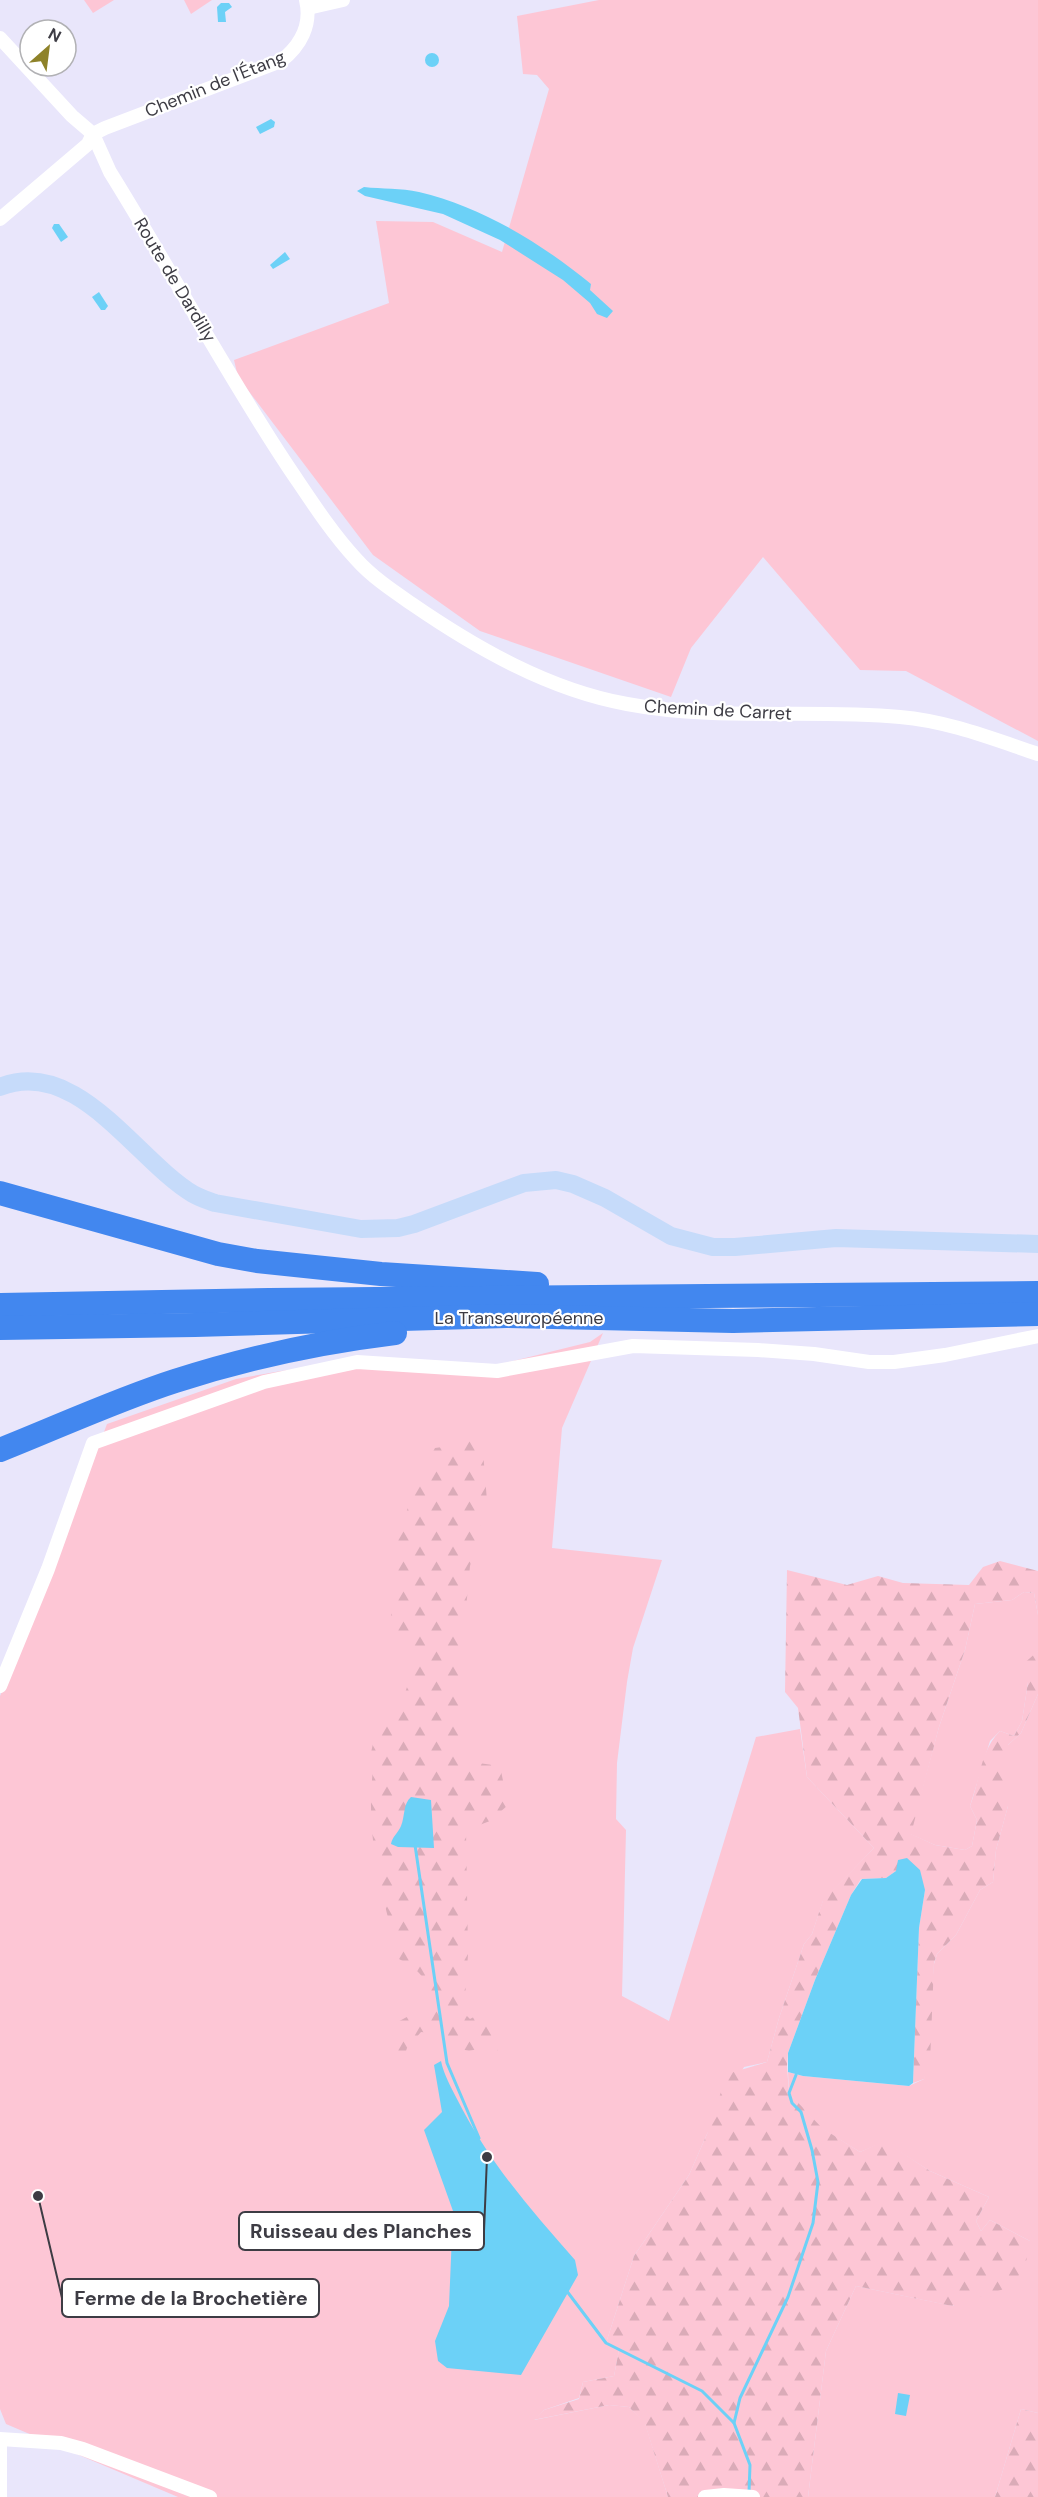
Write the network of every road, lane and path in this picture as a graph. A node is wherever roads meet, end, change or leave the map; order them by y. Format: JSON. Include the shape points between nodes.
{"nodes":[{"id":1,"x":343,"y":0,"type":"edge"},
{"id":2,"x":307,"y":4,"type":"edge"},
{"id":3,"x":0,"y":38,"type":"edge"},
{"id":4,"x":93,"y":134,"type":"junction"},
{"id":5,"x":0,"y":219,"type":"edge"},
{"id":6,"x":336,"y":535,"type":"joint"},
{"id":7,"x":1038,"y":754,"type":"edge"},
{"id":8,"x":40,"y":1084,"type":"junction"},
{"id":9,"x":0,"y":1087,"type":"edge"},
{"id":10,"x":0,"y":1097,"type":"edge"},
{"id":11,"x":0,"y":1194,"type":"edge"},
{"id":12,"x":1038,"y":1244,"type":"edge"},
{"id":13,"x":1038,"y":1293,"type":"edge"},
{"id":14,"x":589,"y":1299,"type":"junction"},
{"id":15,"x":0,"y":1305,"type":"edge"},
{"id":16,"x":1038,"y":1314,"type":"edge"},
{"id":17,"x":506,"y":1316,"type":"junction"},
{"id":18,"x":0,"y":1328,"type":"edge"},
{"id":19,"x":1038,"y":1336,"type":"edge"},
{"id":20,"x":0,"y":1450,"type":"edge"},
{"id":21,"x":0,"y":1686,"type":"edge"},
{"id":22,"x":0,"y":2439,"type":"edge"},
{"id":23,"x":0,"y":2444,"type":"edge"},
{"id":24,"x":0,"y":2497,"type":"edge"},
{"id":25,"x":210,"y":2497,"type":"edge"},
{"id":26,"x":705,"y":2497,"type":"edge"},
{"id":27,"x":753,"y":2497,"type":"edge"}],
"edges":[{"from":1,"to":2,"type":"street","name":"Chemin de l'Étang"},
{"from":2,"to":4,"type":"street","name":"Chemin de l'Étang","via":[[300,42],[281,61]]},
{"from":3,"to":4,"type":"street","name":"Route de Dardilly"},
{"from":4,"to":5,"type":"street","via":[[88,144]]},
{"from":4,"to":6,"type":"street","name":"Route de Dardilly","via":[[110,172],[246,401]]},
{"from":6,"to":7,"type":"street","name":"Chemin de Carret","via":[[357,561],[390,589],[467,640],[583,693],[626,704],[683,711],[904,717],[956,726]]},
{"from":8,"to":9,"type":"street","via":[[24,1081]]},
{"from":8,"to":10,"type":"street"},
{"from":8,"to":12,"type":"street","via":[[63,1089],[90,1104],[168,1176],[195,1195],[215,1203],[361,1230],[414,1224],[524,1183],[556,1180],[605,1198],[671,1236],[713,1247],[836,1238]]},
{"from":11,"to":14,"type":"highway","via":[[237,1257],[381,1274],[559,1286]]},
{"from":13,"to":14,"type":"highway","name":"La Transeuropéenne"},
{"from":14,"to":15,"type":"highway","name":"La Transeuropéenne"},
{"from":16,"to":17,"type":"highway","name":"La Transeuropéenne","via":[[734,1321]]},
{"from":17,"to":18,"type":"highway","name":"La Transeuropéenne"},
{"from":17,"to":20,"type":"highway","via":[[476,1325],[344,1340],[216,1369],[144,1392]]},
{"from":19,"to":21,"type":"street","via":[[894,1362],[758,1350],[633,1346],[497,1371],[357,1362],[264,1382],[93,1443],[48,1569]]},
{"from":22,"to":25,"type":"street","via":[[61,2443]]},
{"from":23,"to":24,"type":"street"},
{"from":26,"to":27,"type":"street"}]}
